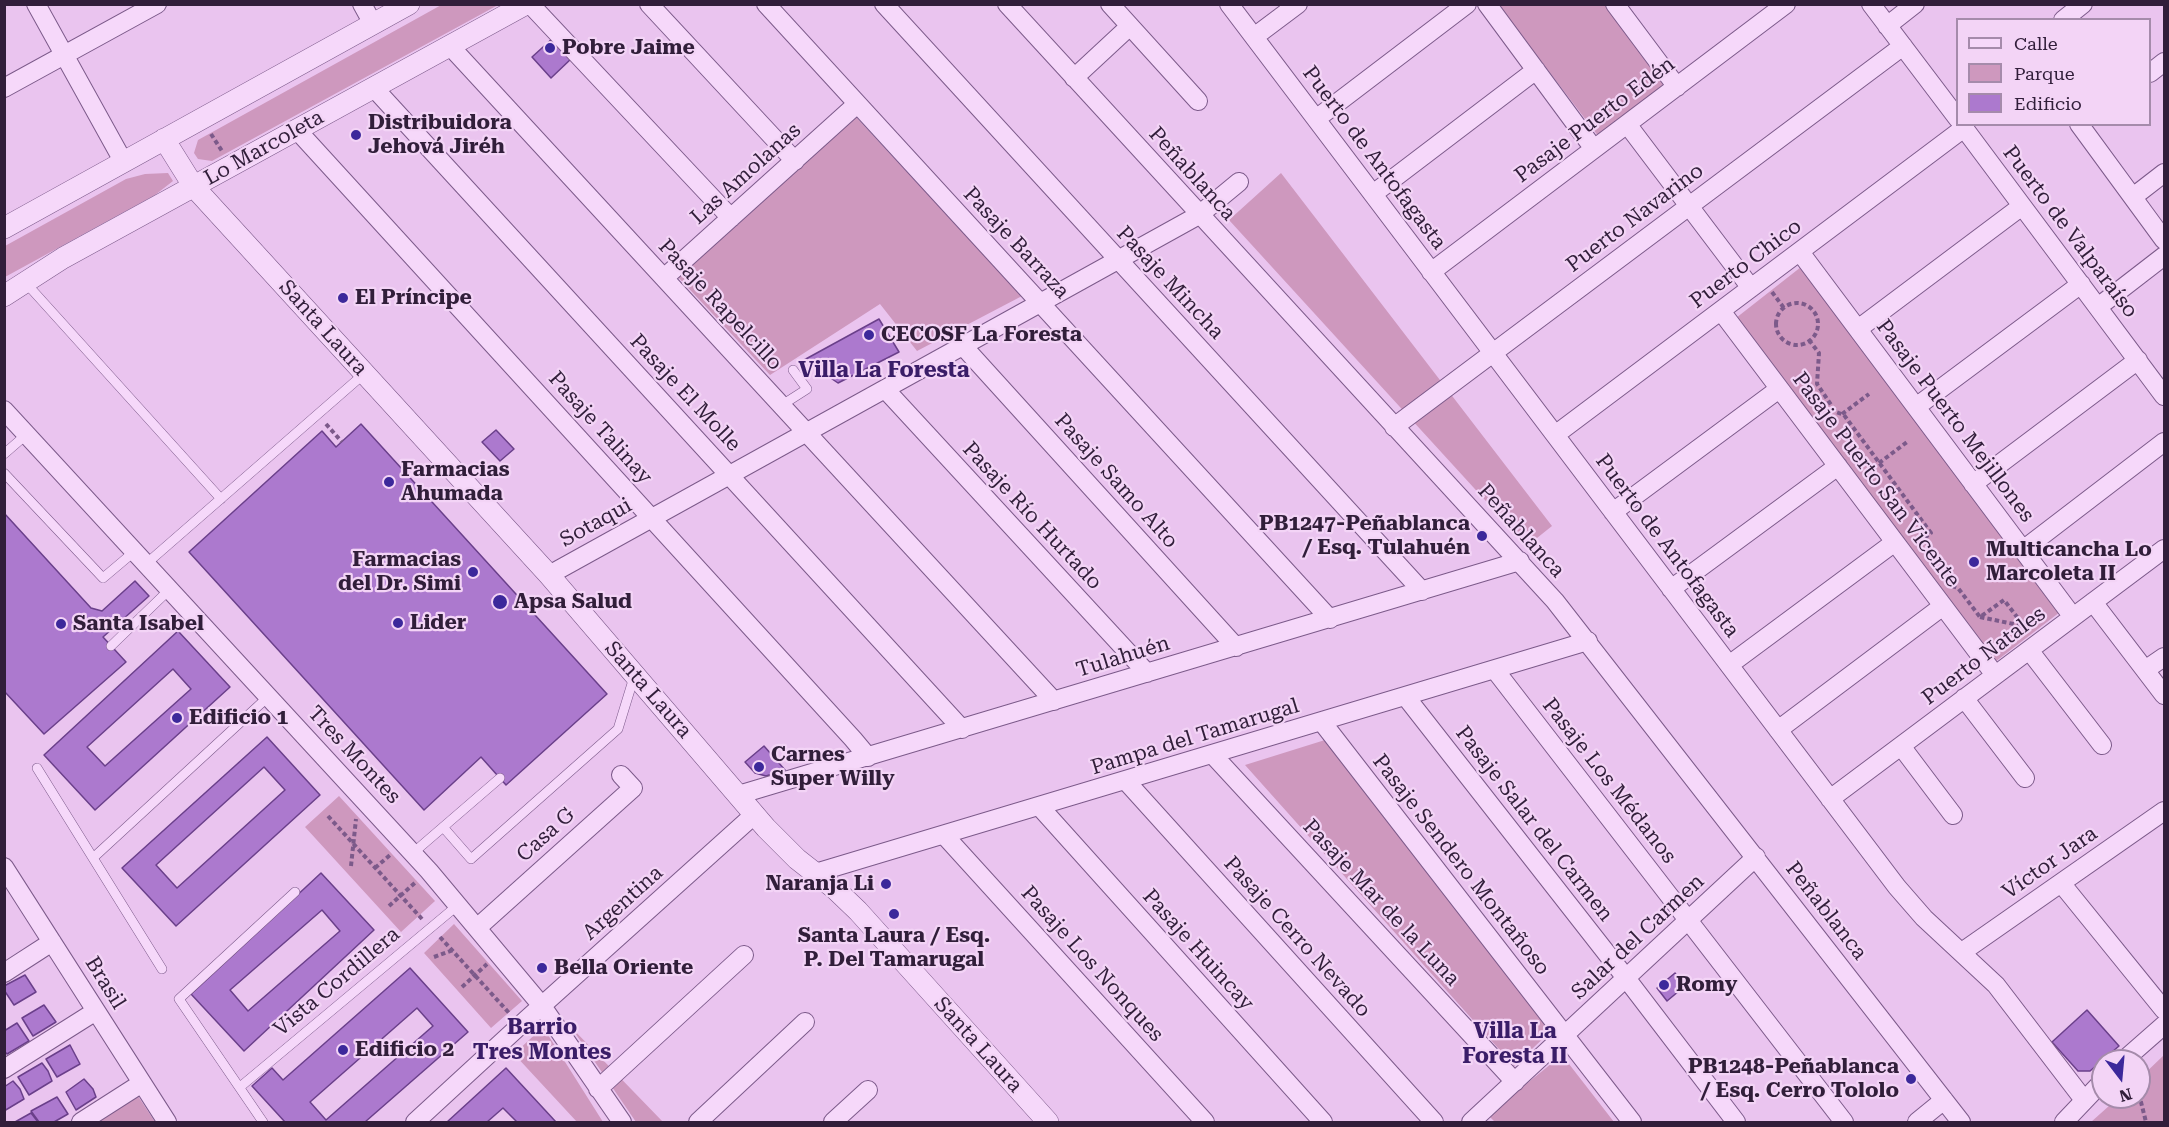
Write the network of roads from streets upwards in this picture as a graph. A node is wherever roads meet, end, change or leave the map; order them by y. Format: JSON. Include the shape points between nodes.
{"nodes":[{"id":1,"x":36,"y":4,"type":"edge"},
{"id":2,"x":157,"y":4,"type":"edge"},
{"id":3,"x":362,"y":4,"type":"edge"},
{"id":4,"x":409,"y":4,"type":"edge"},
{"id":5,"x":528,"y":4,"type":"edge"},
{"id":6,"x":649,"y":4,"type":"edge"},
{"id":7,"x":766,"y":4,"type":"edge"},
{"id":8,"x":884,"y":4,"type":"edge"},
{"id":9,"x":1007,"y":4,"type":"edge"},
{"id":10,"x":1110,"y":4,"type":"edge"},
{"id":11,"x":1229,"y":4,"type":"edge"},
{"id":12,"x":1298,"y":4,"type":"edge"},
{"id":13,"x":1467,"y":4,"type":"edge"},
{"id":14,"x":1487,"y":4,"type":"edge"},
{"id":15,"x":1786,"y":4,"type":"edge"},
{"id":16,"x":1871,"y":4,"type":"edge"},
{"id":17,"x":1915,"y":4,"type":"edge"},
{"id":18,"x":2083,"y":4,"type":"edge"},
{"id":19,"x":1620,"y":6,"type":"edge"},
{"id":20,"x":2066,"y":18,"type":"edge"},
{"id":21,"x":373,"y":24,"type":"junction"},
{"id":22,"x":1130,"y":26,"type":"junction"},
{"id":23,"x":1887,"y":26,"type":"junction"},
{"id":24,"x":1254,"y":37,"type":"junction"},
{"id":25,"x":450,"y":46,"type":"junction"},
{"id":26,"x":1903,"y":46,"type":"junction"},
{"id":27,"x":64,"y":55,"type":"junction"},
{"id":28,"x":2164,"y":62,"type":"edge"},
{"id":29,"x":1536,"y":70,"type":"junction"},
{"id":30,"x":2151,"y":72,"type":"edge"},
{"id":31,"x":1074,"y":78,"type":"junction"},
{"id":32,"x":1677,"y":87,"type":"junction"},
{"id":33,"x":4,"y":88,"type":"edge"},
{"id":34,"x":374,"y":88,"type":"junction"},
{"id":35,"x":1198,"y":101,"type":"dead end"},
{"id":36,"x":857,"y":104,"type":"junction"},
{"id":37,"x":1956,"y":113,"type":"edge"},
{"id":38,"x":1956,"y":118,"type":"edge"},
{"id":39,"x":1316,"y":119,"type":"junction"},
{"id":40,"x":1628,"y":124,"type":"junction"},
{"id":41,"x":1965,"y":126,"type":"edge"},
{"id":42,"x":2080,"y":126,"type":"edge"},
{"id":43,"x":297,"y":130,"type":"junction"},
{"id":44,"x":164,"y":139,"type":"junction"},
{"id":45,"x":1594,"y":149,"type":"junction"},
{"id":46,"x":795,"y":160,"type":"junction"},
{"id":47,"x":123,"y":161,"type":"junction"},
{"id":48,"x":2164,"y":173,"type":"edge"},
{"id":49,"x":1239,"y":182,"type":"dead end"},
{"id":50,"x":194,"y":187,"type":"junction"},
{"id":51,"x":1373,"y":194,"type":"junction"},
{"id":52,"x":2133,"y":197,"type":"junction"},
{"id":53,"x":1689,"y":206,"type":"junction"},
{"id":54,"x":2022,"y":206,"type":"junction"},
{"id":55,"x":1199,"y":215,"type":"junction"},
{"id":56,"x":731,"y":218,"type":"junction"},
{"id":57,"x":4,"y":228,"type":"edge"},
{"id":58,"x":2164,"y":240,"type":"edge"},
{"id":59,"x":1800,"y":252,"type":"junction"},
{"id":60,"x":2164,"y":256,"type":"edge"},
{"id":61,"x":1119,"y":260,"type":"junction"},
{"id":62,"x":1431,"y":272,"type":"junction"},
{"id":63,"x":664,"y":278,"type":"junction"},
{"id":64,"x":2081,"y":284,"type":"junction"},
{"id":65,"x":1751,"y":288,"type":"junction"},
{"id":66,"x":4,"y":296,"type":"edge"},
{"id":67,"x":1040,"y":303,"type":"junction"},
{"id":68,"x":2098,"y":307,"type":"junction"},
{"id":69,"x":1721,"y":311,"type":"junction"},
{"id":70,"x":1858,"y":329,"type":"junction"},
{"id":71,"x":963,"y":346,"type":"junction"},
{"id":72,"x":1493,"y":353,"type":"junction"},
{"id":73,"x":2138,"y":360,"type":"junction"},
{"id":74,"x":885,"y":389,"type":"junction"},
{"id":75,"x":1779,"y":389,"type":"junction"},
{"id":76,"x":2164,"y":396,"type":"edge"},
{"id":77,"x":1916,"y":407,"type":"junction"},
{"id":78,"x":4,"y":410,"type":"edge"},
{"id":79,"x":1395,"y":427,"type":"junction"},
{"id":80,"x":807,"y":432,"type":"junction"},
{"id":81,"x":1555,"y":435,"type":"junction"},
{"id":82,"x":2164,"y":442,"type":"edge"},
{"id":83,"x":1838,"y":466,"type":"junction"},
{"id":84,"x":730,"y":475,"type":"junction"},
{"id":85,"x":1973,"y":484,"type":"junction"},
{"id":86,"x":1613,"y":512,"type":"junction"},
{"id":87,"x":652,"y":518,"type":"junction"},
{"id":88,"x":1895,"y":542,"type":"junction"},
{"id":89,"x":2164,"y":549,"type":"edge"},
{"id":90,"x":2023,"y":550,"type":"junction"},
{"id":91,"x":1520,"y":561,"type":"junction"},
{"id":92,"x":549,"y":575,"type":"junction"},
{"id":93,"x":1671,"y":589,"type":"junction"},
{"id":94,"x":1422,"y":591,"type":"junction"},
{"id":95,"x":2093,"y":602,"type":"junction"},
{"id":96,"x":1943,"y":606,"type":"junction"},
{"id":97,"x":2073,"y":617,"type":"junction"},
{"id":98,"x":1330,"y":619,"type":"junction"},
{"id":99,"x":1588,"y":641,"type":"junction"},
{"id":100,"x":1236,"y":646,"type":"junction"},
{"id":101,"x":2033,"y":647,"type":"junction"},
{"id":102,"x":2164,"y":657,"type":"edge"},
{"id":103,"x":1729,"y":665,"type":"junction"},
{"id":104,"x":1495,"y":670,"type":"junction"},
{"id":105,"x":2145,"y":670,"type":"junction"},
{"id":106,"x":1147,"y":674,"type":"junction"},
{"id":107,"x":1995,"y":675,"type":"junction"},
{"id":108,"x":2164,"y":695,"type":"edge"},
{"id":109,"x":1406,"y":697,"type":"junction"},
{"id":110,"x":1964,"y":699,"type":"junction"},
{"id":111,"x":1054,"y":701,"type":"junction"},
{"id":112,"x":1322,"y":722,"type":"junction"},
{"id":113,"x":962,"y":729,"type":"junction"},
{"id":114,"x":1778,"y":730,"type":"junction"},
{"id":115,"x":1901,"y":746,"type":"junction"},
{"id":116,"x":2102,"y":746,"type":"dead end"},
{"id":117,"x":1213,"y":754,"type":"junction"},
{"id":118,"x":868,"y":757,"type":"junction"},
{"id":119,"x":621,"y":775,"type":"dead end"},
{"id":120,"x":2025,"y":778,"type":"dead end"},
{"id":121,"x":1126,"y":781,"type":"junction"},
{"id":122,"x":738,"y":795,"type":"junction"},
{"id":123,"x":1830,"y":799,"type":"junction"},
{"id":124,"x":1040,"y":807,"type":"junction"},
{"id":125,"x":755,"y":814,"type":"junction"},
{"id":126,"x":1953,"y":815,"type":"dead end"},
{"id":127,"x":2161,"y":819,"type":"edge"},
{"id":128,"x":945,"y":836,"type":"junction"},
{"id":129,"x":1756,"y":857,"type":"junction"},
{"id":130,"x":5,"y":870,"type":"edge"},
{"id":131,"x":815,"y":873,"type":"junction"},
{"id":132,"x":2061,"y":883,"type":"junction"},
{"id":133,"x":1689,"y":920,"type":"junction"},
{"id":134,"x":477,"y":928,"type":"junction"},
{"id":135,"x":52,"y":942,"type":"junction"},
{"id":136,"x":1962,"y":952,"type":"junction"},
{"id":137,"x":744,"y":955,"type":"dead end"},
{"id":138,"x":4,"y":973,"type":"edge"},
{"id":139,"x":1626,"y":978,"type":"junction"},
{"id":140,"x":542,"y":1006,"type":"junction"},
{"id":141,"x":2164,"y":1010,"type":"edge"},
{"id":142,"x":96,"y":1011,"type":"junction"},
{"id":143,"x":805,"y":1022,"type":"dead end"},
{"id":144,"x":2164,"y":1025,"type":"edge"},
{"id":145,"x":1564,"y":1036,"type":"junction"},
{"id":146,"x":2137,"y":1049,"type":"edge"},
{"id":147,"x":4,"y":1069,"type":"edge"},
{"id":148,"x":1515,"y":1082,"type":"junction"},
{"id":149,"x":142,"y":1083,"type":"junction"},
{"id":150,"x":598,"y":1089,"type":"junction"},
{"id":151,"x":868,"y":1090,"type":"dead end"},
{"id":152,"x":2091,"y":1093,"type":"edge"},
{"id":153,"x":1944,"y":1100,"type":"junction"},
{"id":154,"x":2084,"y":1100,"type":"junction"},
{"id":155,"x":81,"y":1122,"type":"edge"},
{"id":156,"x":167,"y":1122,"type":"edge"},
{"id":157,"x":415,"y":1122,"type":"edge"},
{"id":158,"x":622,"y":1122,"type":"edge"},
{"id":159,"x":698,"y":1122,"type":"edge"},
{"id":160,"x":833,"y":1122,"type":"edge"},
{"id":161,"x":1048,"y":1122,"type":"edge"},
{"id":162,"x":1205,"y":1122,"type":"edge"},
{"id":163,"x":1323,"y":1122,"type":"edge"},
{"id":164,"x":1434,"y":1122,"type":"edge"},
{"id":165,"x":1471,"y":1122,"type":"edge"},
{"id":166,"x":1632,"y":1122,"type":"edge"},
{"id":167,"x":1736,"y":1122,"type":"edge"},
{"id":168,"x":1844,"y":1122,"type":"edge"},
{"id":169,"x":1917,"y":1122,"type":"edge"},
{"id":170,"x":1961,"y":1122,"type":"edge"},
{"id":171,"x":2064,"y":1122,"type":"edge"}],
"edges":[{"from":1,"to":27,"type":"street"},
{"from":2,"to":27,"type":"street"},
{"from":3,"to":21,"type":"street"},
{"from":4,"to":21,"type":"street"},
{"from":5,"to":25,"type":"street","name":"Lo Marcoleta"},
{"from":5,"to":56,"type":"street"},
{"from":6,"to":46,"type":"street"},
{"from":7,"to":36,"type":"street","name":"Pasaje Barraza"},
{"from":8,"to":61,"type":"street","name":"Pasaje Mincha"},
{"from":9,"to":31,"type":"street","name":"Peñablanca"},
{"from":10,"to":22,"type":"street"},
{"from":11,"to":24,"type":"street","name":"Puerto de Antofagasta"},
{"from":12,"to":24,"type":"street"},
{"from":13,"to":39,"type":"street"},
{"from":14,"to":29,"type":"street"},
{"from":15,"to":32,"type":"street","name":"Pasaje Puerto Edén"},
{"from":16,"to":23,"type":"street","name":"Puerto de Valparaíso"},
{"from":17,"to":23,"type":"street"},
{"from":18,"to":20,"type":"street"},
{"from":19,"to":32,"type":"street"},
{"from":21,"to":44,"type":"street"},
{"from":22,"to":31,"type":"street"},
{"from":22,"to":35,"type":"street"},
{"from":23,"to":26,"type":"street","name":"Puerto de Valparaíso"},
{"from":24,"to":39,"type":"street","name":"Puerto de Antofagasta"},
{"from":25,"to":34,"type":"street","name":"Lo Marcoleta"},
{"from":25,"to":63,"type":"street","name":"Pasaje Rapelcillo"},
{"from":26,"to":37,"type":"street","name":"Puerto de Valparaíso"},
{"from":26,"to":53,"type":"street","name":"Puerto Navarino"},
{"from":27,"to":33,"type":"street"},
{"from":27,"to":47,"type":"street"},
{"from":28,"to":30,"type":"street"},
{"from":29,"to":45,"type":"street"},
{"from":29,"to":51,"type":"street"},
{"from":31,"to":55,"type":"street","name":"Peñablanca"},
{"from":32,"to":40,"type":"street","name":"Pasaje Puerto Edén"},
{"from":34,"to":43,"type":"street","name":"Lo Marcoleta"},
{"from":34,"to":84,"type":"street","name":"Pasaje El Molle"},
{"from":36,"to":46,"type":"street","name":"Las Amolanas"},
{"from":36,"to":67,"type":"street","name":"Pasaje Barraza"},
{"from":38,"to":59,"type":"street","name":"Puerto Chico"},
{"from":39,"to":51,"type":"street","name":"Puerto de Antofagasta"},
{"from":40,"to":45,"type":"street","name":"Pasaje Puerto Edén"},
{"from":40,"to":53,"type":"street"},
{"from":41,"to":54,"type":"street","name":"Puerto de Valparaíso"},
{"from":42,"to":52,"type":"street"},
{"from":43,"to":50,"type":"street","name":"Lo Marcoleta"},
{"from":43,"to":87,"type":"street","name":"Pasaje Talinay"},
{"from":44,"to":47,"type":"street"},
{"from":44,"to":50,"type":"street","name":"Santa Laura"},
{"from":45,"to":62,"type":"street","name":"Pasaje Puerto Edén"},
{"from":46,"to":56,"type":"street","name":"Las Amolanas"},
{"from":47,"to":57,"type":"street"},
{"from":48,"to":52,"type":"street"},
{"from":49,"to":55,"type":"street","name":"Sotaqui"},
{"from":50,"to":66,"type":"street","name":"Lo Marcoleta","via":[[63,258]]},
{"from":50,"to":92,"type":"street","name":"Santa Laura"},
{"from":51,"to":62,"type":"street","name":"Puerto de Antofagasta"},
{"from":52,"to":58,"type":"street"},
{"from":53,"to":65,"type":"street"},
{"from":53,"to":72,"type":"street","name":"Puerto Navarino"},
{"from":54,"to":64,"type":"street","name":"Puerto de Valparaíso"},
{"from":54,"to":70,"type":"street"},
{"from":55,"to":61,"type":"street","name":"Sotaqui"},
{"from":55,"to":79,"type":"street","name":"Peñablanca"},
{"from":56,"to":63,"type":"street","name":"Las Amolanas"},
{"from":59,"to":65,"type":"street","name":"Puerto Chico"},
{"from":59,"to":70,"type":"street","name":"Pasaje Puerto Mejillones"},
{"from":60,"to":68,"type":"street"},
{"from":61,"to":67,"type":"street","name":"Sotaqui"},
{"from":61,"to":94,"type":"street","name":"Pasaje Mincha"},
{"from":62,"to":72,"type":"street","name":"Puerto de Antofagasta"},
{"from":63,"to":80,"type":"street","name":"Pasaje Rapelcillo"},
{"from":64,"to":68,"type":"street","name":"Puerto de Valparaíso"},
{"from":64,"to":77,"type":"street"},
{"from":65,"to":69,"type":"street","name":"Puerto Chico"},
{"from":67,"to":71,"type":"street","name":"Sotaqui"},
{"from":67,"to":98,"type":"street","name":"Pasaje Barraza"},
{"from":68,"to":73,"type":"street","name":"Puerto de Valparaíso"},
{"from":69,"to":75,"type":"street","name":"Pasaje Puerto San Vicente"},
{"from":69,"to":81,"type":"street","name":"Puerto Chico"},
{"from":70,"to":77,"type":"street","name":"Pasaje Puerto Mejillones"},
{"from":71,"to":74,"type":"street","name":"Sotaqui"},
{"from":71,"to":100,"type":"street","name":"Pasaje Samo Alto"},
{"from":72,"to":79,"type":"street","name":"Puerto Navarino"},
{"from":72,"to":81,"type":"street","name":"Puerto de Antofagasta"},
{"from":73,"to":76,"type":"street","name":"Puerto de Valparaíso"},
{"from":73,"to":85,"type":"street"},
{"from":74,"to":80,"type":"street","name":"Sotaqui"},
{"from":74,"to":106,"type":"street","name":"Pasaje Río Hurtado"},
{"from":75,"to":83,"type":"street","name":"Pasaje Puerto San Vicente"},
{"from":75,"to":86,"type":"street"},
{"from":77,"to":85,"type":"street","name":"Pasaje Puerto Mejillones"},
{"from":78,"to":134,"type":"street","name":"Tres Montes","via":[[413,853]]},
{"from":79,"to":91,"type":"street","name":"Peñablanca"},
{"from":80,"to":84,"type":"street","name":"Sotaqui"},
{"from":80,"to":111,"type":"street","name":"Pasaje Rapelcillo"},
{"from":81,"to":86,"type":"street","name":"Puerto de Antofagasta"},
{"from":82,"to":90,"type":"street"},
{"from":83,"to":88,"type":"street","name":"Pasaje Puerto San Vicente"},
{"from":83,"to":93,"type":"street"},
{"from":84,"to":87,"type":"street","name":"Sotaqui"},
{"from":84,"to":113,"type":"street","name":"Pasaje El Molle"},
{"from":85,"to":90,"type":"street","name":"Pasaje Puerto Mejillones"},
{"from":86,"to":93,"type":"street","name":"Puerto de Antofagasta"},
{"from":87,"to":92,"type":"street","name":"Sotaqui"},
{"from":87,"to":118,"type":"street","name":"Pasaje Talinay"},
{"from":88,"to":96,"type":"street","name":"Pasaje Puerto San Vicente"},
{"from":88,"to":103,"type":"street"},
{"from":89,"to":95,"type":"street","name":"Puerto Natales"},
{"from":90,"to":97,"type":"street","name":"Pasaje Puerto Mejillones"},
{"from":91,"to":94,"type":"street","name":"Tulahuén"},
{"from":91,"to":99,"type":"street","name":"Peñablanca"},
{"from":92,"to":122,"type":"street","name":"Santa Laura"},
{"from":93,"to":103,"type":"street","name":"Puerto de Antofagasta"},
{"from":94,"to":98,"type":"street","name":"Tulahuén"},
{"from":95,"to":97,"type":"street","name":"Puerto Natales"},
{"from":95,"to":105,"type":"street"},
{"from":96,"to":107,"type":"street","name":"Pasaje Puerto San Vicente"},
{"from":96,"to":114,"type":"street"},
{"from":97,"to":101,"type":"street","name":"Puerto Natales"},
{"from":98,"to":100,"type":"street","name":"Tulahuén"},
{"from":99,"to":104,"type":"street","name":"Pampa del Tamarugal"},
{"from":99,"to":129,"type":"street","name":"Peñablanca"},
{"from":100,"to":106,"type":"street","name":"Tulahuén"},
{"from":101,"to":107,"type":"street","name":"Puerto Natales"},
{"from":101,"to":116,"type":"street"},
{"from":102,"to":105,"type":"street"},
{"from":103,"to":114,"type":"street","name":"Puerto de Antofagasta"},
{"from":104,"to":109,"type":"street","name":"Pampa del Tamarugal"},
{"from":104,"to":133,"type":"street","name":"Pasaje Los Médanos"},
{"from":105,"to":108,"type":"street"},
{"from":106,"to":111,"type":"street","name":"Tulahuén"},
{"from":107,"to":110,"type":"street","name":"Puerto Natales"},
{"from":109,"to":112,"type":"street","name":"Pampa del Tamarugal"},
{"from":109,"to":139,"type":"street","name":"Pasaje Salar del Carmen"},
{"from":110,"to":115,"type":"street","name":"Puerto Natales"},
{"from":110,"to":120,"type":"street"},
{"from":111,"to":113,"type":"street","name":"Tulahuén"},
{"from":112,"to":117,"type":"street","name":"Pampa del Tamarugal"},
{"from":112,"to":145,"type":"street","name":"Pasaje Sendero Montañoso"},
{"from":113,"to":118,"type":"street","name":"Tulahuén"},
{"from":114,"to":123,"type":"street","name":"Puerto de Antofagasta"},
{"from":115,"to":123,"type":"street","name":"Puerto Natales"},
{"from":115,"to":126,"type":"street"},
{"from":117,"to":121,"type":"street","name":"Pampa del Tamarugal"},
{"from":117,"to":148,"type":"street","name":"Pasaje Mar de la Luna"},
{"from":118,"to":122,"type":"street","name":"Tulahuén"},
{"from":119,"to":134,"type":"street","name":"Casa G","via":[[633,788]]},
{"from":121,"to":124,"type":"street","name":"Pampa del Tamarugal"},
{"from":121,"to":164,"type":"street","name":"Pasaje Cerro Nevado"},
{"from":122,"to":125,"type":"street","name":"Santa Laura"},
{"from":123,"to":136,"type":"street","name":"Puerto de Antofagasta","via":[[1910,903]]},
{"from":124,"to":128,"type":"street","name":"Pampa del Tamarugal"},
{"from":124,"to":163,"type":"street","name":"Pasaje Huincay"},
{"from":125,"to":131,"type":"street","name":"Santa Laura","via":[[784,847]]},
{"from":125,"to":140,"type":"street","name":"Argentina"},
{"from":127,"to":132,"type":"street","name":"Víctor Jara"},
{"from":128,"to":131,"type":"street","name":"Pampa del Tamarugal"},
{"from":128,"to":162,"type":"street","name":"Pasaje Los Nonques"},
{"from":129,"to":133,"type":"street","name":"Salar del Carmen"},
{"from":129,"to":153,"type":"street","name":"Peñablanca"},
{"from":130,"to":135,"type":"street","name":"Brasil"},
{"from":131,"to":161,"type":"street","name":"Santa Laura","via":[[858,911]]},
{"from":132,"to":136,"type":"street","name":"Víctor Jara"},
{"from":132,"to":141,"type":"street"},
{"from":133,"to":139,"type":"street","name":"Salar del Carmen"},
{"from":133,"to":168,"type":"street","name":"Pasaje Los Médanos"},
{"from":134,"to":140,"type":"street","name":"Tres Montes"},
{"from":135,"to":138,"type":"street"},
{"from":135,"to":142,"type":"street","name":"Brasil"},
{"from":136,"to":154,"type":"street","name":"Puerto de Antofagasta","via":[[1996,985]]},
{"from":137,"to":150,"type":"street"},
{"from":139,"to":145,"type":"street","name":"Salar del Carmen"},
{"from":139,"to":167,"type":"street","name":"Pasaje Salar del Carmen"},
{"from":140,"to":150,"type":"street","name":"Tres Montes"},
{"from":140,"to":157,"type":"street","name":"Argentina"},
{"from":142,"to":147,"type":"street"},
{"from":142,"to":149,"type":"street","name":"Brasil"},
{"from":143,"to":159,"type":"street"},
{"from":144,"to":146,"type":"street"},
{"from":145,"to":148,"type":"street","name":"Salar del Carmen"},
{"from":145,"to":166,"type":"street","name":"Pasaje Sendero Montañoso"},
{"from":148,"to":165,"type":"street","name":"Salar del Carmen"},
{"from":149,"to":155,"type":"street"},
{"from":149,"to":156,"type":"street","name":"Brasil"},
{"from":150,"to":158,"type":"street","name":"Tres Montes"},
{"from":151,"to":160,"type":"street"},
{"from":152,"to":154,"type":"street"},
{"from":153,"to":169,"type":"street"},
{"from":153,"to":170,"type":"street","name":"Peñablanca"},
{"from":154,"to":171,"type":"street"}]}
